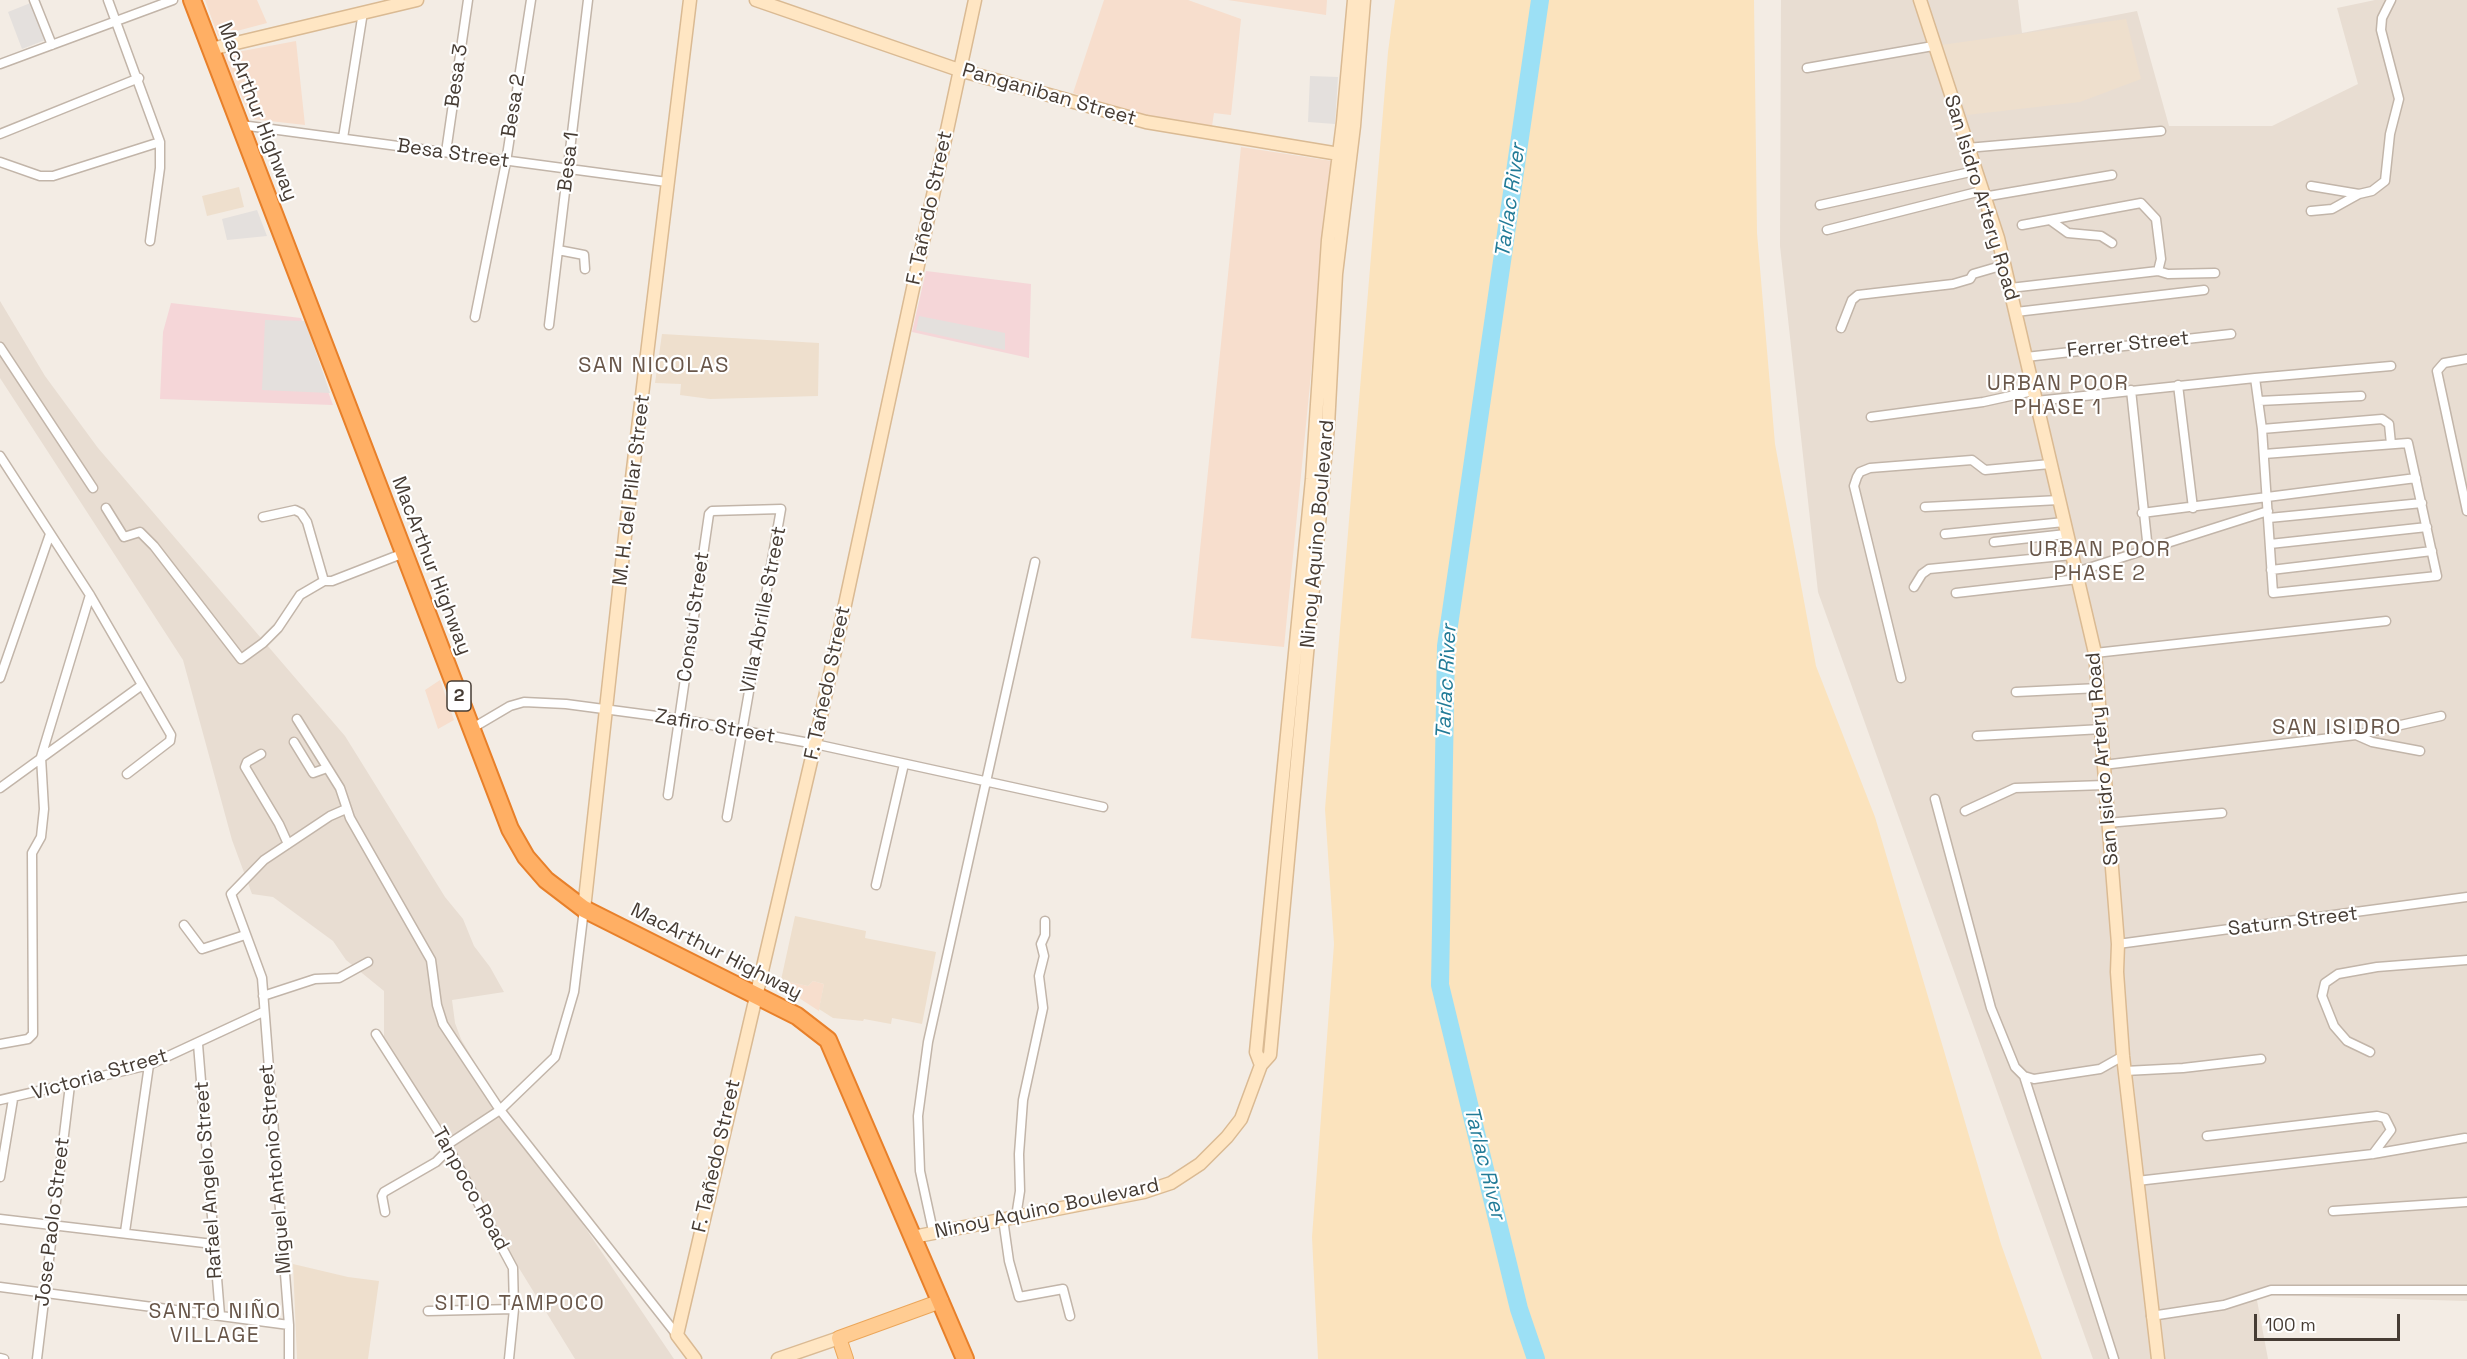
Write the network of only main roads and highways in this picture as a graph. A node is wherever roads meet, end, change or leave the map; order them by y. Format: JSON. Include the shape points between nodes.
{"nodes":[{"id":1,"x":192,"y":0,"type":"edge"},
{"id":2,"x":941,"y":1301,"type":"junction"},
{"id":3,"x":846,"y":1359,"type":"edge"},
{"id":4,"x":965,"y":1359,"type":"edge"}],
"edges":[{"from":1,"to":2,"type":"highway","name":"MacArthur Highway","number":"2","via":[[471,729],[510,829],[526,857],[546,880],[584,909],[818,1029],[831,1044]]},
{"from":2,"to":3,"type":"main road","via":[[838,1338]]},
{"from":2,"to":4,"type":"highway","name":"MacArthur Highway","number":"2"}]}
